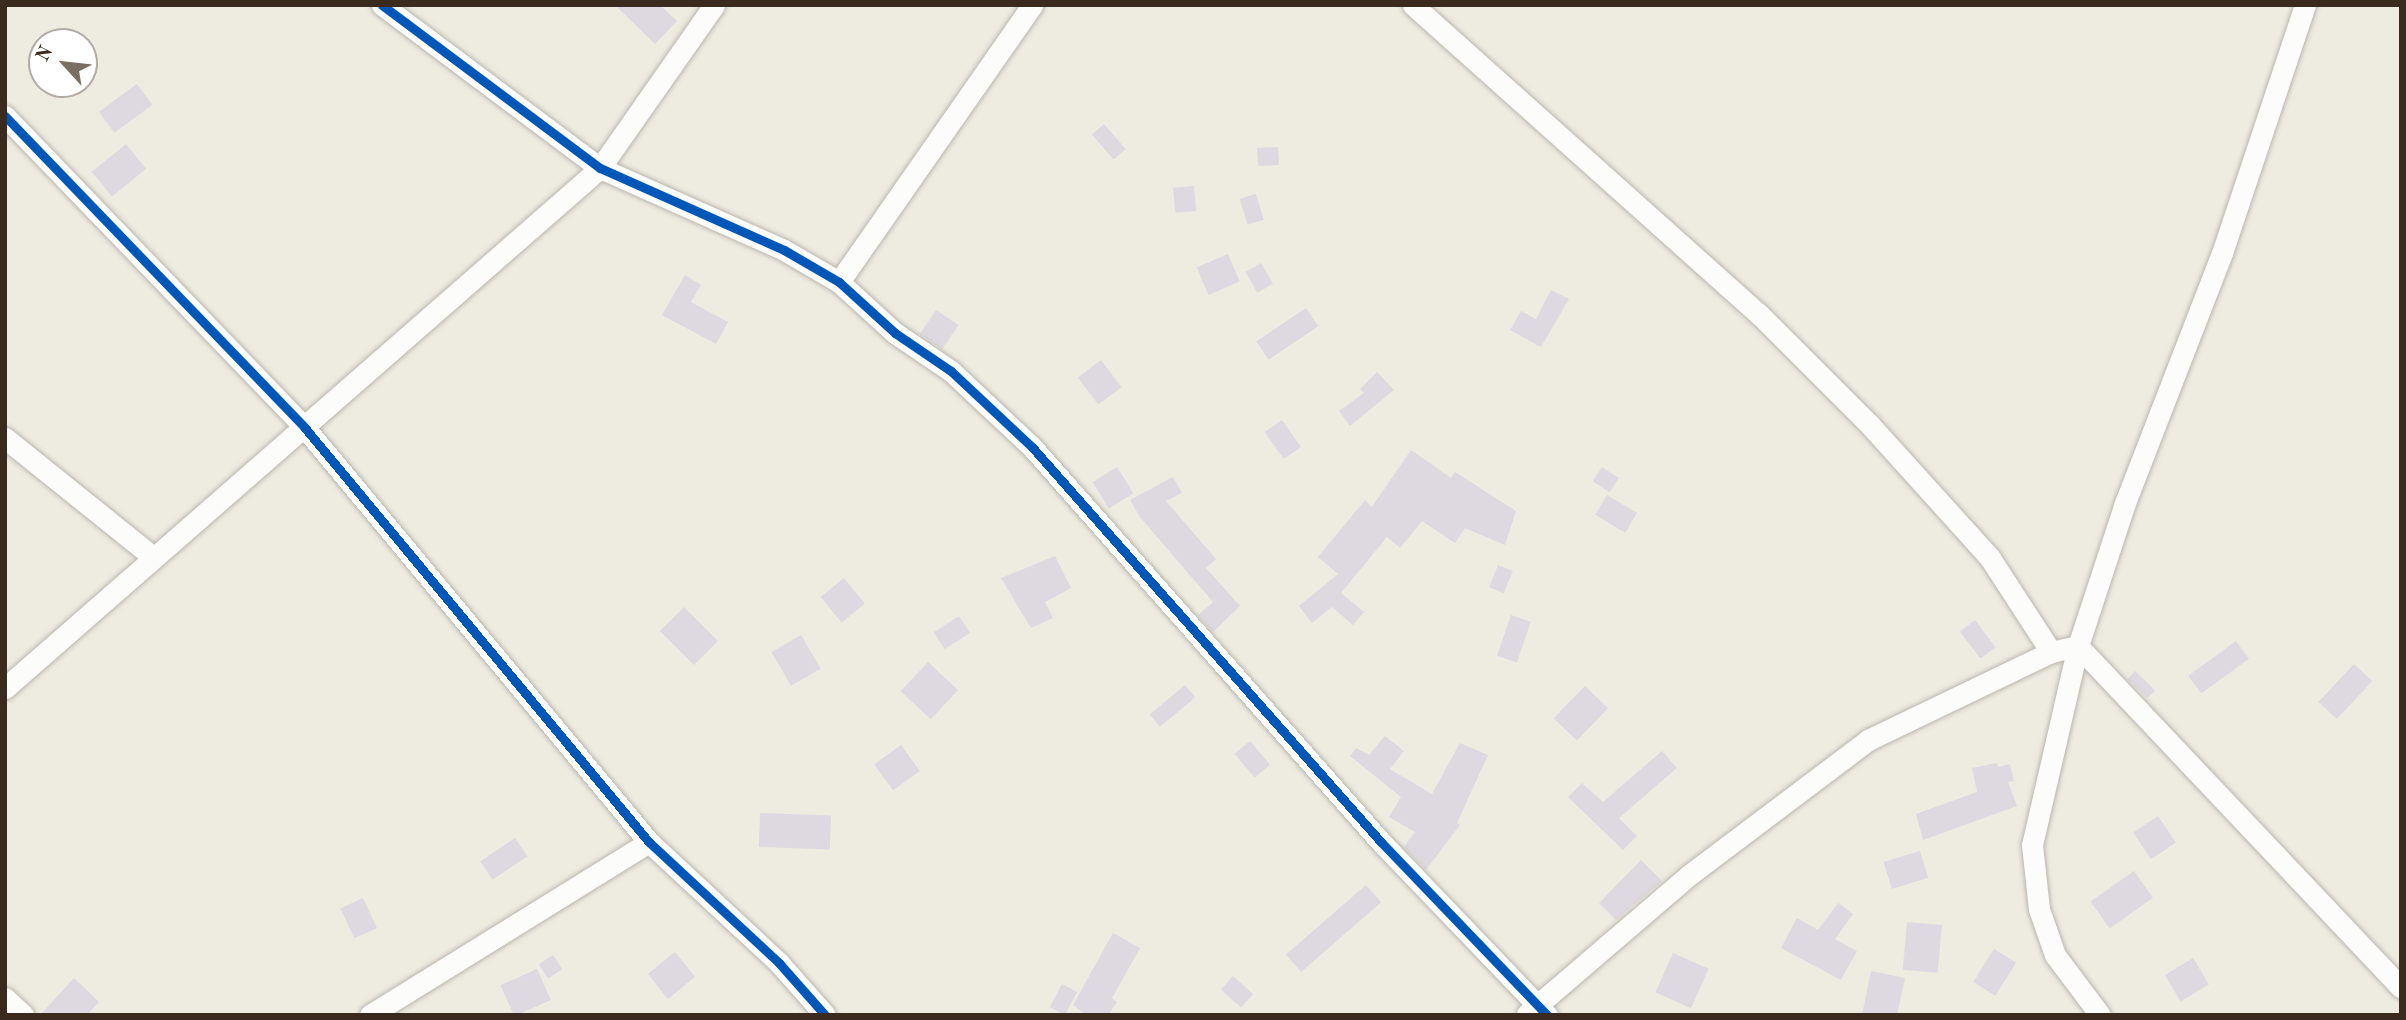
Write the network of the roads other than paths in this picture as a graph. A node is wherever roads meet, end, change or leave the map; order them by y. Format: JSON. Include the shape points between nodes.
{"nodes":[{"id":1,"x":382,"y":5,"type":"edge"},
{"id":2,"x":714,"y":5,"type":"edge"},
{"id":3,"x":1032,"y":5,"type":"edge"},
{"id":4,"x":1413,"y":5,"type":"edge"},
{"id":5,"x":2305,"y":5,"type":"edge"},
{"id":6,"x":5,"y":116,"type":"edge"},
{"id":7,"x":600,"y":168,"type":"junction"},
{"id":8,"x":839,"y":282,"type":"junction"},
{"id":9,"x":305,"y":428,"type":"junction"},
{"id":10,"x":5,"y":438,"type":"edge"},
{"id":11,"x":154,"y":558,"type":"junction"},
{"id":12,"x":2078,"y":646,"type":"junction"},
{"id":13,"x":2051,"y":652,"type":"junction"},
{"id":14,"x":5,"y":688,"type":"edge"},
{"id":15,"x":649,"y":842,"type":"junction"},
{"id":16,"x":2401,"y":988,"type":"edge"},
{"id":17,"x":5,"y":998,"type":"edge"},
{"id":18,"x":1537,"y":1012,"type":"edge"},
{"id":19,"x":23,"y":1015,"type":"edge"},
{"id":20,"x":370,"y":1015,"type":"edge"},
{"id":21,"x":825,"y":1015,"type":"edge"},
{"id":22,"x":2100,"y":1015,"type":"edge"}],
"edges":[{"from":1,"to":7,"type":"street"},
{"from":2,"to":7,"type":"street"},
{"from":3,"to":8,"type":"street"},
{"from":4,"to":13,"type":"street","via":[[1759,314],[1860,416],[1990,558]]},
{"from":5,"to":12,"type":"street","via":[[2222,253],[2125,503]]},
{"from":6,"to":9,"type":"street"},
{"from":7,"to":8,"type":"street","via":[[784,250]]},
{"from":7,"to":9,"type":"street"},
{"from":8,"to":18,"type":"street","via":[[895,333],[951,371],[1032,447]]},
{"from":9,"to":11,"type":"street"},
{"from":9,"to":15,"type":"street"},
{"from":10,"to":11,"type":"street"},
{"from":11,"to":14,"type":"street"},
{"from":12,"to":13,"type":"street"},
{"from":12,"to":16,"type":"street"},
{"from":12,"to":22,"type":"street","via":[[2032,845],[2039,909],[2055,955]]},
{"from":13,"to":18,"type":"street","via":[[1868,740],[1689,875]]},
{"from":15,"to":20,"type":"street"},
{"from":15,"to":21,"type":"street","via":[[779,963]]},
{"from":17,"to":19,"type":"street"}]}
